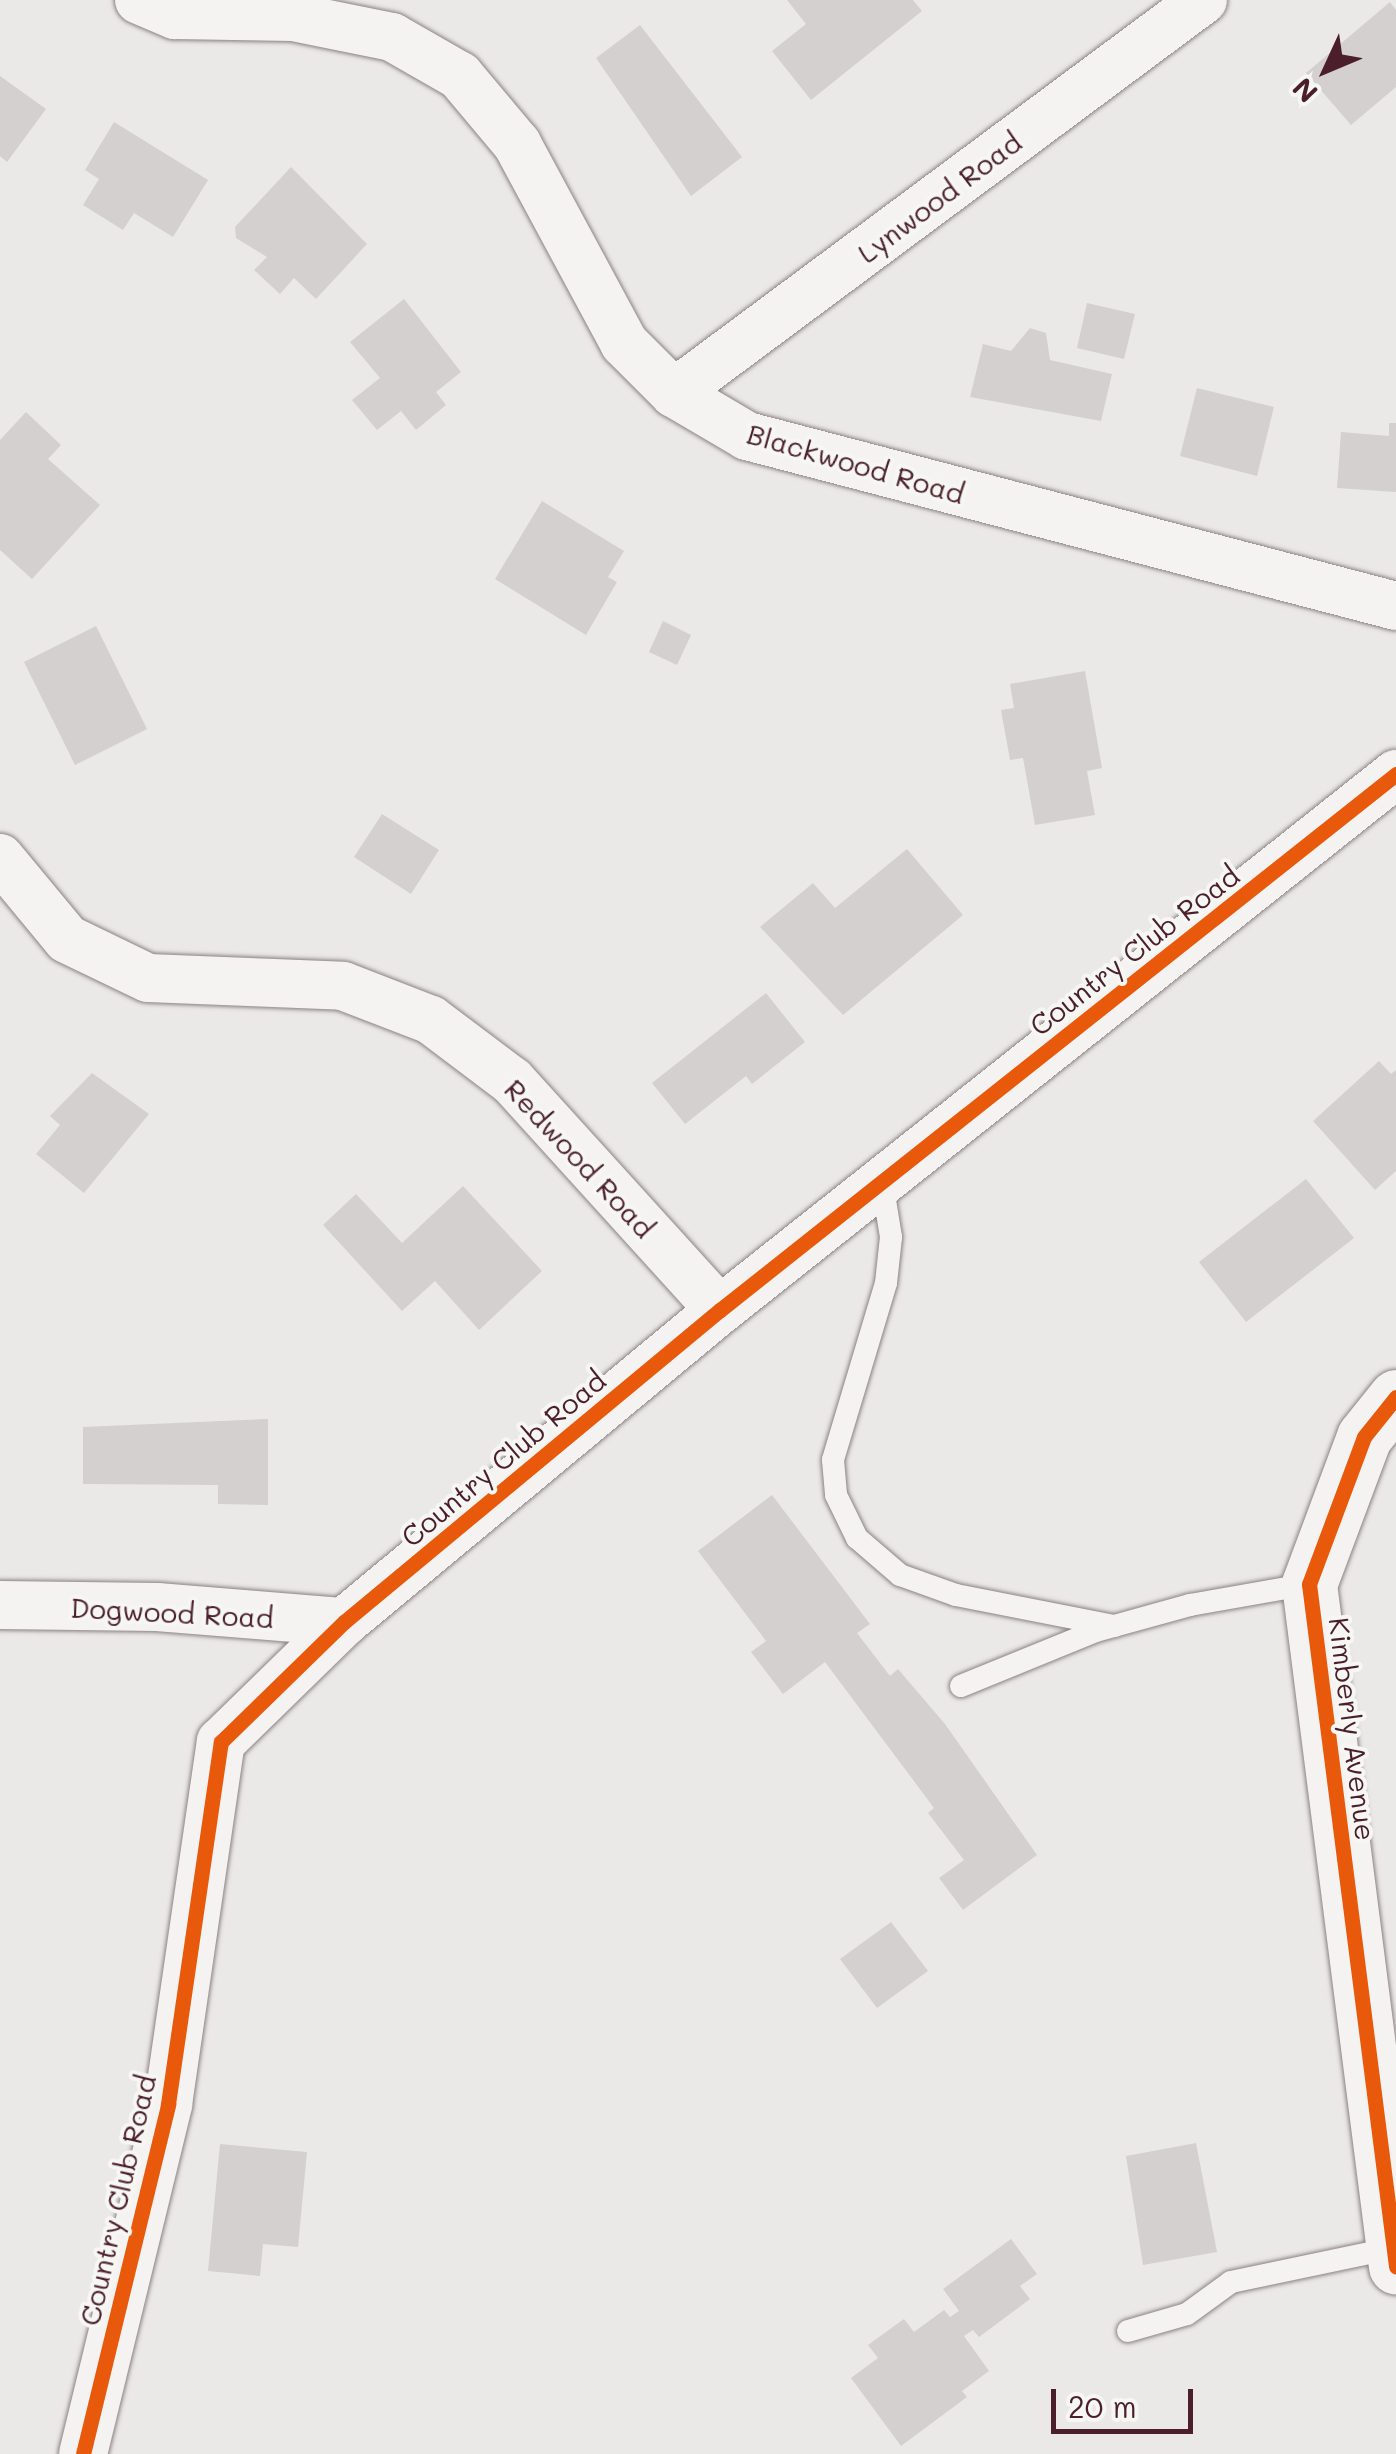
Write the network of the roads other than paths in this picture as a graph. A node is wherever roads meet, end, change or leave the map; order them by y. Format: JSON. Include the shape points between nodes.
{"nodes":[{"id":1,"x":139,"y":0,"type":"edge"},
{"id":2,"x":1203,"y":0,"type":"edge"},
{"id":3,"x":674,"y":394,"type":"junction"},
{"id":4,"x":1396,"y":606,"type":"edge"},
{"id":5,"x":1396,"y":774,"type":"edge"},
{"id":6,"x":0,"y":858,"type":"edge"},
{"id":7,"x":882,"y":1182,"type":"junction"},
{"id":8,"x":720,"y":1310,"type":"junction"},
{"id":9,"x":1396,"y":1396,"type":"edge"},
{"id":10,"x":1310,"y":1584,"type":"junction"},
{"id":11,"x":0,"y":1606,"type":"edge"},
{"id":12,"x":344,"y":1622,"type":"junction"},
{"id":13,"x":1114,"y":1626,"type":"junction"},
{"id":14,"x":961,"y":1686,"type":"dead end"},
{"id":15,"x":1395,"y":2257,"type":"edge"},
{"id":16,"x":1128,"y":2330,"type":"dead end"},
{"id":17,"x":83,"y":2454,"type":"edge"}],
"edges":[{"from":1,"to":3,"type":"street","name":"Blackwood Road","via":[[175,15],[293,17],[392,36],[460,76],[517,144],[624,343]]},
{"from":2,"to":3,"type":"street","name":"Lynwood Road"},
{"from":3,"to":4,"type":"street","name":"Blackwood Road","via":[[748,436]]},
{"from":5,"to":7,"type":"street","name":"Country Club Road"},
{"from":6,"to":8,"type":"street","name":"Redwood Road","via":[[67,939],[148,978],[343,986],[431,1020],[512,1081]]},
{"from":7,"to":8,"type":"street","name":"Country Club Road"},
{"from":7,"to":13,"type":"lane","via":[[891,1237],[886,1282],[834,1460],[836,1495],[856,1538],[900,1575],[956,1595]]},
{"from":8,"to":12,"type":"street","name":"Country Club Road"},
{"from":9,"to":10,"type":"street","name":"Kimberly Avenue","via":[[1364,1437]]},
{"from":10,"to":13,"type":"lane"},
{"from":10,"to":15,"type":"street","name":"Kimberly Avenue"},
{"from":11,"to":12,"type":"street","name":"Dogwood Road","via":[[156,1607]]},
{"from":12,"to":17,"type":"street","name":"Country Club Road","via":[[221,1742],[168,2104]]},
{"from":13,"to":14,"type":"lane"},
{"from":15,"to":16,"type":"lane","via":[[1231,2282],[1187,2314]]}]}
